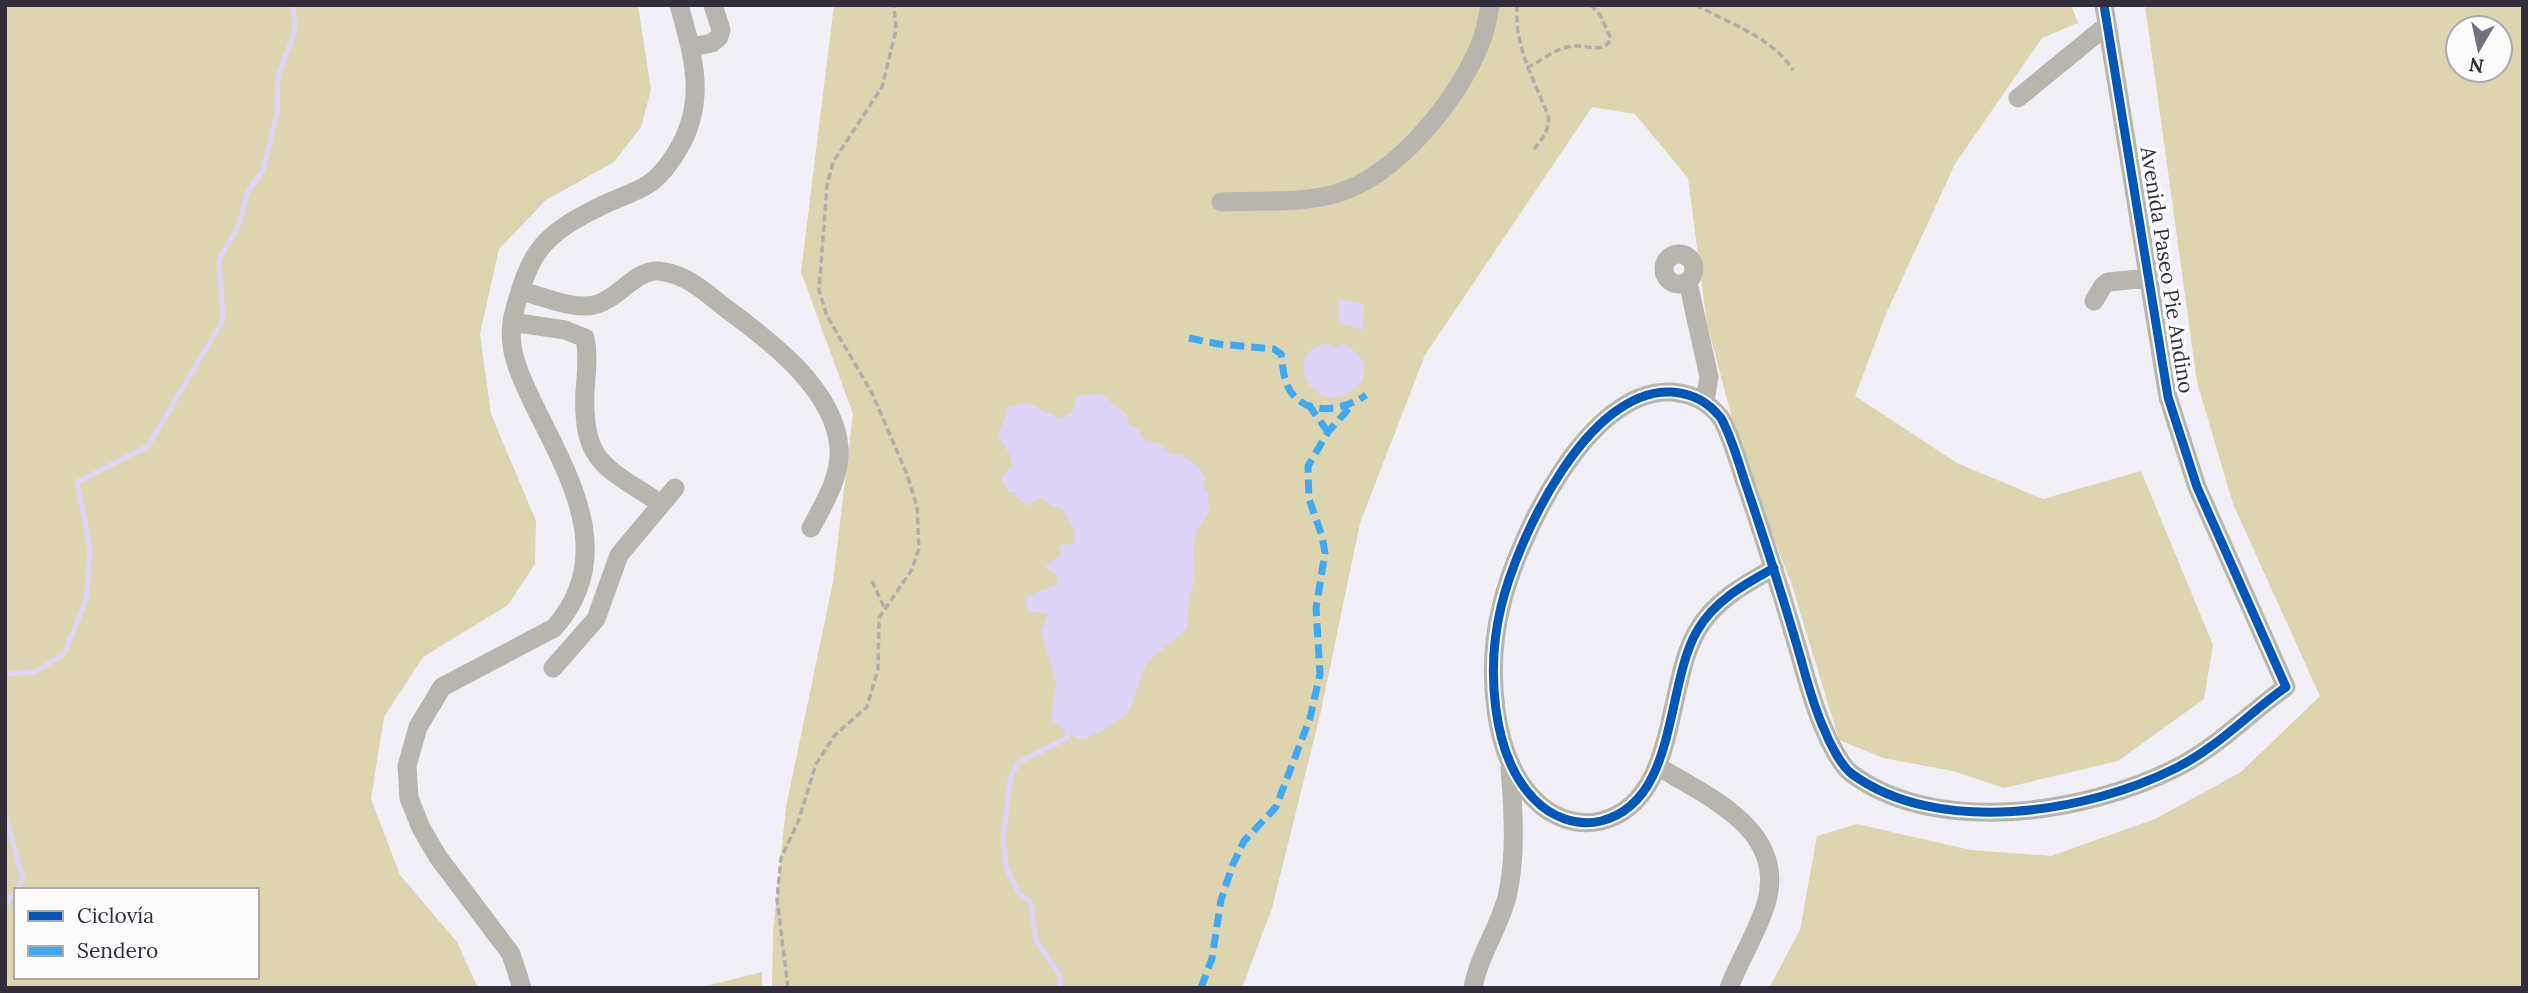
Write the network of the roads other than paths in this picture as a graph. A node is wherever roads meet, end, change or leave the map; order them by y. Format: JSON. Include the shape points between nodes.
{"nodes":[{"id":1,"x":679,"y":5,"type":"edge"},
{"id":2,"x":713,"y":5,"type":"edge"},
{"id":3,"x":1490,"y":5,"type":"edge"},
{"id":4,"x":2104,"y":5,"type":"edge"},
{"id":5,"x":2106,"y":26,"type":"junction"},
{"id":6,"x":691,"y":47,"type":"junction"},
{"id":7,"x":2018,"y":98,"type":"dead end"},
{"id":8,"x":1221,"y":202,"type":"dead end"},
{"id":9,"x":2149,"y":278,"type":"junction"},
{"id":10,"x":1688,"y":282,"type":"dead end"},
{"id":11,"x":521,"y":291,"type":"junction"},
{"id":12,"x":2094,"y":301,"type":"dead end"},
{"id":13,"x":585,"y":306,"type":"junction"},
{"id":14,"x":512,"y":321,"type":"junction"},
{"id":15,"x":579,"y":335,"type":"junction"},
{"id":16,"x":1705,"y":401,"type":"junction"},
{"id":17,"x":675,"y":488,"type":"dead end"},
{"id":18,"x":661,"y":504,"type":"junction"},
{"id":19,"x":811,"y":528,"type":"dead end"},
{"id":20,"x":1774,"y":568,"type":"junction"},
{"id":21,"x":553,"y":668,"type":"dead end"},
{"id":22,"x":1510,"y":762,"type":"junction"},
{"id":23,"x":1657,"y":766,"type":"junction"},
{"id":24,"x":1538,"y":803,"type":"junction"},
{"id":25,"x":1513,"y":811,"type":"junction"},
{"id":26,"x":1733,"y":979,"type":"edge"},
{"id":27,"x":522,"y":988,"type":"edge"},
{"id":28,"x":1473,"y":988,"type":"edge"},
{"id":29,"x":1715,"y":988,"type":"edge"}],
"edges":[{"from":1,"to":6,"type":"street"},
{"from":2,"to":6,"type":"street","via":[[719,37]]},
{"from":3,"to":8,"type":"street","via":[[1482,41],[1456,90],[1419,138],[1379,172],[1339,192]]},
{"from":4,"to":5,"type":"street","name":"Avenida Paseo Pie Andino"},
{"from":5,"to":7,"type":"street"},
{"from":5,"to":9,"type":"street","name":"Avenida Paseo Pie Andino"},
{"from":6,"to":11,"type":"street","via":[[698,79],[695,106],[690,130],[671,162],[652,181],[555,233],[537,253]]},
{"from":9,"to":12,"type":"street","via":[[2108,282]]},
{"from":9,"to":20,"type":"street","name":"Avenida Paseo Pie Andino","via":[[2168,397],[2197,486],[2286,687],[2216,747],[2118,792],[2049,808],[1932,807],[1890,795],[1850,772],[1824,730]]},
{"from":10,"to":16,"type":"street","via":[[1709,377]]},
{"from":11,"to":13,"type":"street"},
{"from":11,"to":14,"type":"street"},
{"from":13,"to":15,"type":"street"},
{"from":13,"to":19,"type":"street","via":[[614,297],[647,274],[671,273],[685,278],[751,326],[793,363],[834,423],[839,449],[836,479]]},
{"from":14,"to":15,"type":"street"},
{"from":14,"to":27,"type":"street","via":[[510,340],[520,375],[581,505],[585,548],[581,583],[568,613],[554,628],[442,687],[418,727],[407,766],[409,798],[421,828],[510,954]]},
{"from":15,"to":18,"type":"street","via":[[585,338],[587,348],[584,424],[588,443],[606,467]]},
{"from":16,"to":20,"type":"street","via":[[1727,430]]},
{"from":16,"to":22,"type":"street","via":[[1665,392],[1624,405],[1588,438],[1548,495],[1506,590],[1495,641],[1498,711]]},
{"from":17,"to":18,"type":"street"},
{"from":18,"to":21,"type":"street","via":[[613,566],[596,619]]},
{"from":20,"to":23,"type":"street","via":[[1723,601],[1698,630]]},
{"from":22,"to":24,"type":"street"},
{"from":22,"to":25,"type":"street"},
{"from":23,"to":24,"type":"street","via":[[1639,799],[1600,821],[1565,820]]},
{"from":23,"to":26,"type":"street","via":[[1742,819],[1766,856],[1770,880],[1766,904]]},
{"from":24,"to":25,"type":"street","via":[[1522,804]]},
{"from":25,"to":28,"type":"street","via":[[1507,897]]},
{"from":26,"to":29,"type":"street"}]}
